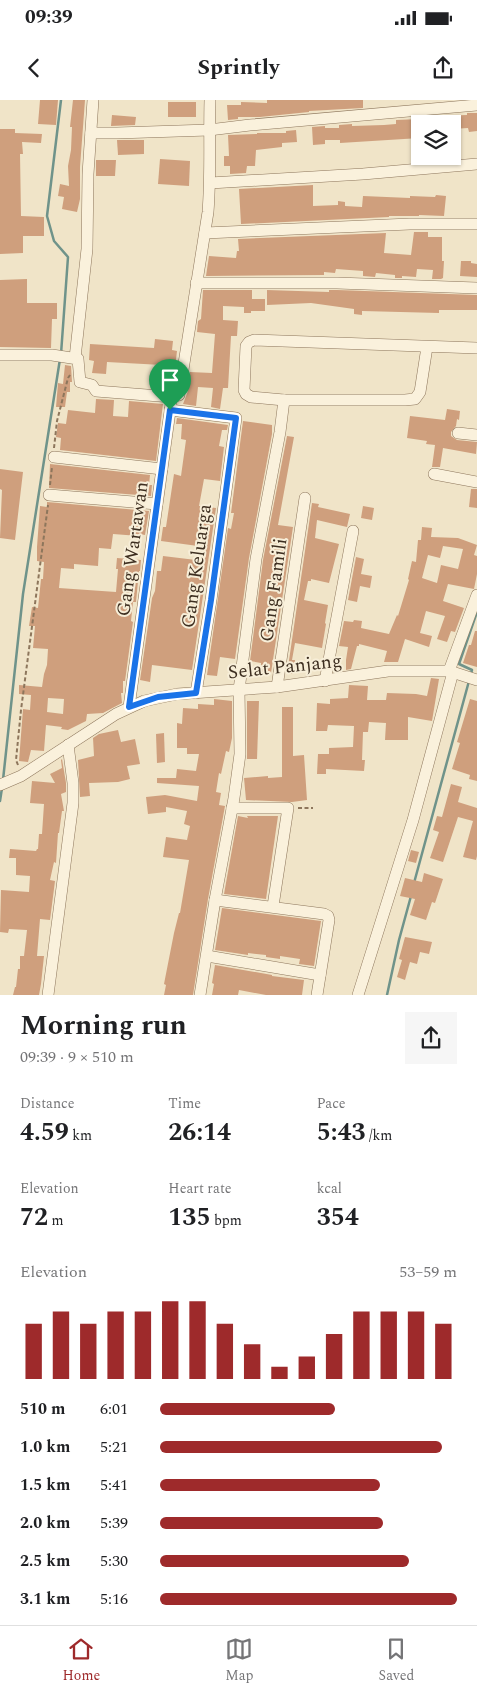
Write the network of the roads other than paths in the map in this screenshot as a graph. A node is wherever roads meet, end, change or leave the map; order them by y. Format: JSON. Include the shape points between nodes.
{"nodes":[{"id":1,"x":93,"y":100,"type":"edge"},
{"id":2,"x":210,"y":100,"type":"edge"},
{"id":3,"x":477,"y":106,"type":"edge"},
{"id":4,"x":209,"y":130,"type":"junction"},
{"id":5,"x":91,"y":133,"type":"junction"},
{"id":6,"x":477,"y":164,"type":"edge"},
{"id":7,"x":210,"y":183,"type":"junction"},
{"id":8,"x":477,"y":224,"type":"edge"},
{"id":9,"x":205,"y":233,"type":"junction"},
{"id":10,"x":196,"y":283,"type":"junction"},
{"id":11,"x":477,"y":288,"type":"edge"},
{"id":12,"x":427,"y":347,"type":"junction"},
{"id":13,"x":477,"y":348,"type":"edge"},
{"id":14,"x":0,"y":355,"type":"edge"},
{"id":15,"x":73,"y":359,"type":"junction"},
{"id":16,"x":172,"y":397,"type":"junction"},
{"id":17,"x":284,"y":400,"type":"junction"},
{"id":18,"x":170,"y":410,"type":"junction"},
{"id":19,"x":458,"y":433,"type":"dead end"},
{"id":20,"x":477,"y":435,"type":"edge"},
{"id":21,"x":54,"y":457,"type":"road end"},
{"id":22,"x":162,"y":469,"type":"junction"},
{"id":23,"x":434,"y":474,"type":"dead end"},
{"id":24,"x":477,"y":482,"type":"edge"},
{"id":25,"x":49,"y":495,"type":"road end"},
{"id":26,"x":306,"y":498,"type":"dead end"},
{"id":27,"x":157,"y":504,"type":"junction"},
{"id":28,"x":353,"y":531,"type":"dead end"},
{"id":29,"x":477,"y":595,"type":"edge"},
{"id":30,"x":451,"y":672,"type":"junction"},
{"id":31,"x":472,"y":679,"type":"edge"},
{"id":32,"x":325,"y":681,"type":"junction"},
{"id":33,"x":277,"y":687,"type":"junction"},
{"id":34,"x":239,"y":690,"type":"junction"},
{"id":35,"x":196,"y":693,"type":"junction"},
{"id":36,"x":129,"y":707,"type":"junction"},
{"id":37,"x":68,"y":746,"type":"junction"},
{"id":38,"x":0,"y":784,"type":"edge"},
{"id":39,"x":232,"y":808,"type":"junction"},
{"id":40,"x":215,"y":900,"type":"junction"},
{"id":41,"x":273,"y":906,"type":"junction"},
{"id":42,"x":207,"y":956,"type":"junction"},
{"id":43,"x":320,"y":975,"type":"junction"},
{"id":44,"x":48,"y":995,"type":"edge"},
{"id":45,"x":200,"y":995,"type":"edge"},
{"id":46,"x":317,"y":995,"type":"edge"},
{"id":47,"x":358,"y":995,"type":"edge"}],
"edges":[{"from":1,"to":5,"type":"street"},
{"from":2,"to":4,"type":"street","name":"Gang Wartawan"},
{"from":3,"to":4,"type":"street"},
{"from":4,"to":5,"type":"street"},
{"from":4,"to":7,"type":"street","name":"Gang Wartawan"},
{"from":5,"to":15,"type":"street","via":[[87,249]]},
{"from":6,"to":7,"type":"street"},
{"from":7,"to":9,"type":"street","name":"Gang Wartawan"},
{"from":8,"to":9,"type":"street"},
{"from":9,"to":10,"type":"street","name":"Gang Wartawan"},
{"from":10,"to":11,"type":"street","via":[[337,283]]},
{"from":10,"to":16,"type":"street","name":"Gang Wartawan","via":[[180,392],[177,397]]},
{"from":12,"to":13,"type":"street"},
{"from":12,"to":17,"type":"street","via":[[420,392],[415,399]]},
{"from":12,"to":17,"type":"street","via":[[249,342],[244,369],[246,394]]},
{"from":14,"to":15,"type":"street","via":[[52,355]]},
{"from":15,"to":16,"type":"street","via":[[80,382],[92,385],[96,391]]},
{"from":16,"to":18,"type":"street","name":"Gang Wartawan"},
{"from":17,"to":34,"type":"street","via":[[256,559]]},
{"from":18,"to":22,"type":"street","name":"Gang Wartawan"},
{"from":18,"to":35,"type":"street","name":"Gang Keluarga","via":[[236,418]]},
{"from":19,"to":20,"type":"street"},
{"from":21,"to":22,"type":"street"},
{"from":22,"to":27,"type":"street","name":"Gang Wartawan"},
{"from":23,"to":24,"type":"street"},
{"from":25,"to":27,"type":"street"},
{"from":26,"to":33,"type":"street","name":"Gang Famili"},
{"from":27,"to":36,"type":"street","name":"Gang Wartawan"},
{"from":28,"to":32,"type":"street"},
{"from":29,"to":30,"type":"street"},
{"from":30,"to":31,"type":"street","name":"Selat Panjang"},
{"from":30,"to":32,"type":"street","name":"Selat Panjang","via":[[388,671]]},
{"from":30,"to":47,"type":"street","via":[[413,820]]},
{"from":32,"to":33,"type":"street","name":"Selat Panjang"},
{"from":33,"to":34,"type":"street","name":"Selat Panjang"},
{"from":34,"to":35,"type":"street","name":"Selat Panjang"},
{"from":34,"to":39,"type":"street","via":[[240,754]]},
{"from":35,"to":36,"type":"street","name":"Selat Panjang","via":[[158,697]]},
{"from":36,"to":37,"type":"street","name":"Selat Panjang"},
{"from":37,"to":38,"type":"street","name":"Selat Panjang","via":[[22,776]]},
{"from":37,"to":44,"type":"street","via":[[74,783],[73,802]]},
{"from":39,"to":40,"type":"street"},
{"from":39,"to":41,"type":"street","via":[[288,808]]},
{"from":40,"to":41,"type":"street"},
{"from":40,"to":42,"type":"street"},
{"from":41,"to":43,"type":"street","via":[[328,916]]},
{"from":42,"to":43,"type":"street"},
{"from":42,"to":45,"type":"street"},
{"from":43,"to":46,"type":"street"}]}
